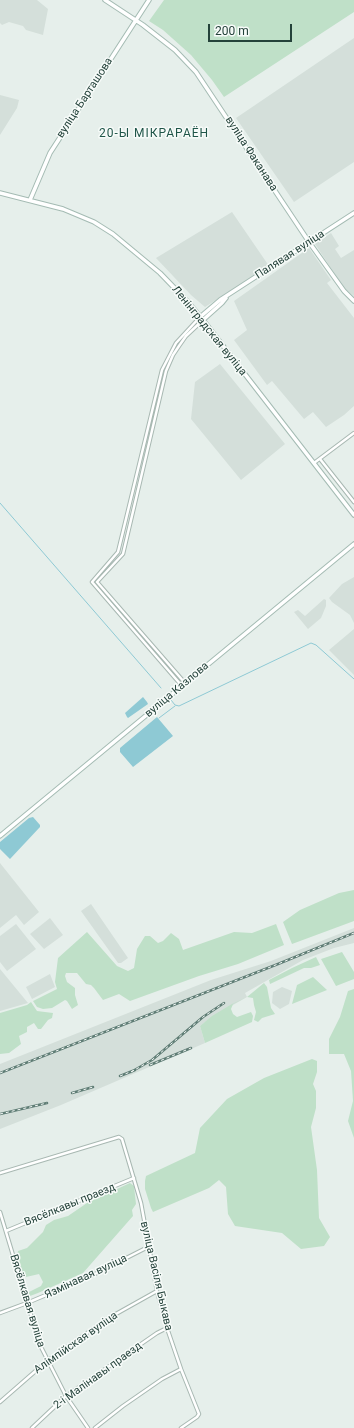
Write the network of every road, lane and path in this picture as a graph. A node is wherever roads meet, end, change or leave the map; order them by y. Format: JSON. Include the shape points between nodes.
{"nodes":[{"id":1,"x":106,"y":0,"type":"edge"},
{"id":2,"x":149,"y":0,"type":"edge"},
{"id":3,"x":136,"y":20,"type":"junction"},
{"id":4,"x":0,"y":192,"type":"edge"},
{"id":5,"x":30,"y":200,"type":"junction"},
{"id":6,"x":354,"y":213,"type":"edge"},
{"id":7,"x":309,"y":242,"type":"junction"},
{"id":8,"x":226,"y":297,"type":"junction"},
{"id":9,"x":354,"y":300,"type":"edge"},
{"id":10,"x":200,"y":317,"type":"junction"},
{"id":11,"x":203,"y":320,"type":"junction"},
{"id":12,"x":354,"y":433,"type":"edge"},
{"id":13,"x":320,"y":459,"type":"junction"},
{"id":14,"x":314,"y":463,"type":"junction"},
{"id":15,"x":354,"y":502,"type":"edge"},
{"id":16,"x":354,"y":515,"type":"edge"},
{"id":17,"x":354,"y":544,"type":"edge"},
{"id":18,"x":183,"y":685,"type":"junction"},
{"id":19,"x":0,"y":836,"type":"edge"},
{"id":20,"x":0,"y":1173,"type":"edge"},
{"id":21,"x":134,"y":1178,"type":"junction"},
{"id":22,"x":0,"y":1212,"type":"edge"},
{"id":23,"x":6,"y":1231,"type":"junction"},
{"id":24,"x":148,"y":1247,"type":"junction"},
{"id":25,"x":157,"y":1291,"type":"junction"},
{"id":26,"x":27,"y":1304,"type":"junction"},
{"id":27,"x":0,"y":1313,"type":"edge"},
{"id":28,"x":167,"y":1328,"type":"junction"},
{"id":29,"x":47,"y":1361,"type":"junction"},
{"id":30,"x":182,"y":1370,"type":"junction"},
{"id":31,"x":66,"y":1396,"type":"junction"},
{"id":32,"x":0,"y":1402,"type":"edge"},
{"id":33,"x":32,"y":1428,"type":"edge"},
{"id":34,"x":88,"y":1428,"type":"edge"},
{"id":35,"x":95,"y":1428,"type":"edge"},
{"id":36,"x":180,"y":1428,"type":"edge"}],
"edges":[{"from":1,"to":3,"type":"main road","name":"вуліца Факанава"},
{"from":2,"to":3,"type":"main road","name":"вуліца Барташова"},
{"from":3,"to":5,"type":"main road","name":"вуліца Барташова","via":[[50,153]]},
{"from":3,"to":7,"type":"main road","name":"вуліца Факанава","via":[[176,50],[203,81]]},
{"from":4,"to":5,"type":"main road","name":"Ленінградская вуліца"},
{"from":5,"to":10,"type":"main road","name":"Ленінградская вуліца","via":[[74,213],[113,234],[175,287]]},
{"from":6,"to":7,"type":"main road","name":"Палявая вуліца"},
{"from":7,"to":8,"type":"main road","name":"Палявая вуліца"},
{"from":7,"to":9,"type":"main road","name":"вуліца Факанава","via":[[344,291]]},
{"from":8,"to":10,"type":"main road","name":"Палявая вуліца"},
{"from":8,"to":11,"type":"main road","name":"Палявая вуліца"},
{"from":10,"to":11,"type":"main road","name":"Ленінградская вуліца"},
{"from":10,"to":18,"type":"street","via":[[176,343],[162,370],[118,552],[92,582]]},
{"from":11,"to":14,"type":"main road","name":"Ленінградская вуліца"},
{"from":11,"to":18,"type":"street","via":[[186,336],[166,371],[123,554],[97,582]]},
{"from":12,"to":13,"type":"street"},
{"from":13,"to":14,"type":"street"},
{"from":13,"to":15,"type":"street"},
{"from":14,"to":16,"type":"main road","name":"Ленінградская вуліца"},
{"from":17,"to":18,"type":"main road","name":"вуліца Казлова"},
{"from":18,"to":19,"type":"main road","name":"вуліца Казлова"},
{"from":20,"to":21,"type":"street","name":"вуліца Васіля Быкава","via":[[119,1137],[122,1139]]},
{"from":21,"to":23,"type":"street","name":"Вясёлкавы праезд"},
{"from":21,"to":24,"type":"street","name":"вуліца Васіля Быкава"},
{"from":22,"to":23,"type":"street","name":"Вясёлкавая вуліца"},
{"from":23,"to":26,"type":"street","name":"Вясёлкавая вуліца"},
{"from":24,"to":25,"type":"street","name":"вуліца Васіля Быкава"},
{"from":24,"to":26,"type":"street","name":"Язмінавая вуліца"},
{"from":25,"to":28,"type":"street","name":"вуліца Васіля Быкава"},
{"from":25,"to":29,"type":"street","name":"Алімпійская вуліца","via":[[107,1319]]},
{"from":26,"to":27,"type":"street","name":"Язмінавая вуліца"},
{"from":26,"to":29,"type":"street","name":"Вясёлкавая вуліца"},
{"from":28,"to":30,"type":"street","name":"вуліца Васіля Быкава"},
{"from":28,"to":31,"type":"street","name":"2-і Малінавы праезд"},
{"from":29,"to":31,"type":"street","name":"Вясёлкавая вуліца"},
{"from":29,"to":32,"type":"street","name":"Алімпійская вуліца"},
{"from":30,"to":35,"type":"street","via":[[162,1379]]},
{"from":30,"to":36,"type":"street","name":"вуліца Васіля Быкава","via":[[199,1414]]},
{"from":31,"to":33,"type":"street","name":"2-і Малінавы праезд"},
{"from":31,"to":34,"type":"street","name":"Вясёлкавая вуліца"}]}
